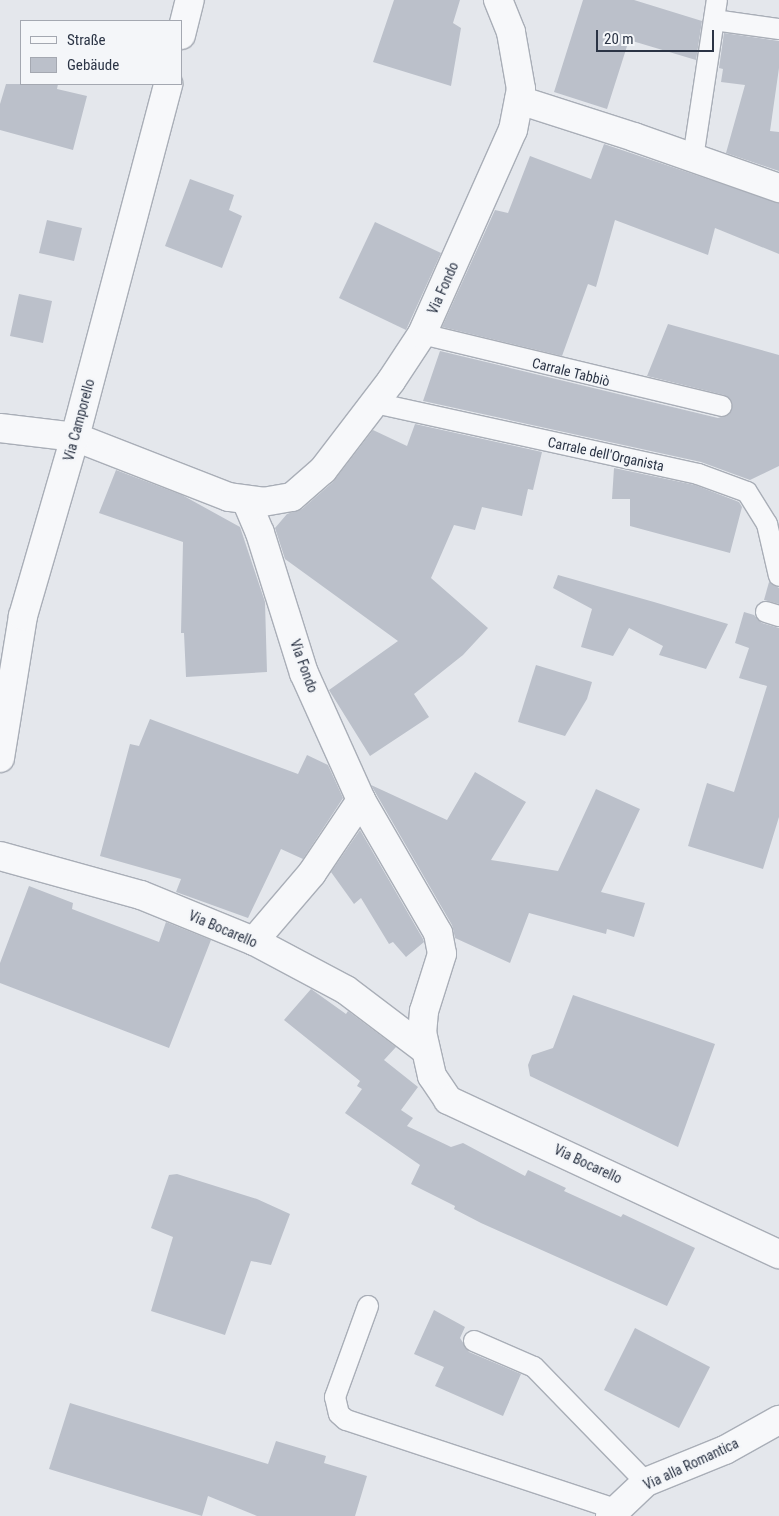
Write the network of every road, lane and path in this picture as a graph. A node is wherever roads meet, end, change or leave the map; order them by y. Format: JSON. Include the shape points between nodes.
{"nodes":[{"id":1,"x":190,"y":0,"type":"edge"},
{"id":2,"x":498,"y":0,"type":"edge"},
{"id":3,"x":717,"y":0,"type":"edge"},
{"id":4,"x":714,"y":20,"type":"junction"},
{"id":5,"x":779,"y":29,"type":"edge"},
{"id":6,"x":182,"y":31,"type":"edge"},
{"id":7,"x":168,"y":85,"type":"edge"},
{"id":8,"x":519,"y":100,"type":"junction"},
{"id":9,"x":693,"y":158,"type":"junction"},
{"id":10,"x":779,"y":188,"type":"edge"},
{"id":11,"x":422,"y":334,"type":"junction"},
{"id":12,"x":375,"y":403,"type":"junction"},
{"id":13,"x":721,"y":406,"type":"dead end"},
{"id":14,"x":0,"y":428,"type":"edge"},
{"id":15,"x":75,"y":437,"type":"junction"},
{"id":16,"x":246,"y":500,"type":"junction"},
{"id":17,"x":779,"y":576,"type":"edge"},
{"id":18,"x":0,"y":758,"type":"edge"},
{"id":19,"x":361,"y":800,"type":"junction"},
{"id":20,"x":0,"y":856,"type":"edge"},
{"id":21,"x":254,"y":940,"type":"junction"},
{"id":22,"x":424,"y":1011,"type":"joint"},
{"id":23,"x":424,"y":1049,"type":"junction"},
{"id":24,"x":779,"y":1254,"type":"edge"},
{"id":25,"x":368,"y":1306,"type":"dead end"},
{"id":26,"x":474,"y":1341,"type":"dead end"},
{"id":27,"x":779,"y":1420,"type":"edge"},
{"id":28,"x":646,"y":1482,"type":"junction"},
{"id":29,"x":612,"y":1512,"type":"edge"}],
"edges":[{"from":1,"to":6,"type":"street"},
{"from":2,"to":8,"type":"street","name":"Via Fondo","via":[[514,48],[521,89]]},
{"from":3,"to":4,"type":"lane"},
{"from":4,"to":5,"type":"lane"},
{"from":4,"to":9,"type":"lane"},
{"from":7,"to":15,"type":"street","name":"Via Camporello"},
{"from":8,"to":9,"type":"street"},
{"from":8,"to":11,"type":"street","name":"Via Fondo","via":[[513,130]]},
{"from":9,"to":10,"type":"street"},
{"from":11,"to":12,"type":"street","name":"Via Fondo"},
{"from":11,"to":13,"type":"lane","name":"Carrale Tabbiò"},
{"from":12,"to":16,"type":"street","name":"Via Fondo","via":[[323,470],[292,498],[262,502]]},
{"from":12,"to":17,"type":"lane","name":"Carrale dell'Organista","via":[[698,474],[747,492],[767,524]]},
{"from":14,"to":15,"type":"street","name":"Via Fondo"},
{"from":15,"to":16,"type":"street","name":"Via Fondo","via":[[173,478]]},
{"from":15,"to":18,"type":"street","name":"Via Camporello","via":[[23,616]]},
{"from":16,"to":19,"type":"street","name":"Via Fondo","via":[[260,533],[304,673]]},
{"from":19,"to":21,"type":"street","via":[[312,873]]},
{"from":19,"to":22,"type":"street","name":"Via Fondo","via":[[441,944],[439,969]]},
{"from":20,"to":21,"type":"street","name":"Via Bocarello","via":[[141,895]]},
{"from":21,"to":23,"type":"street","name":"Via Bocarello","via":[[346,990]]},
{"from":22,"to":23,"type":"street","name":"Via Bocarello"},
{"from":23,"to":24,"type":"street","name":"Via Bocarello","via":[[432,1076],[448,1100]]},
{"from":25,"to":29,"type":"lane","via":[[336,1397],[339,1414],[346,1420]]},
{"from":26,"to":28,"type":"lane","via":[[534,1367]]},
{"from":27,"to":28,"type":"street","name":"Via alla Romantica","via":[[726,1450]]},
{"from":28,"to":29,"type":"street","name":"Via alla Romantica"}]}
